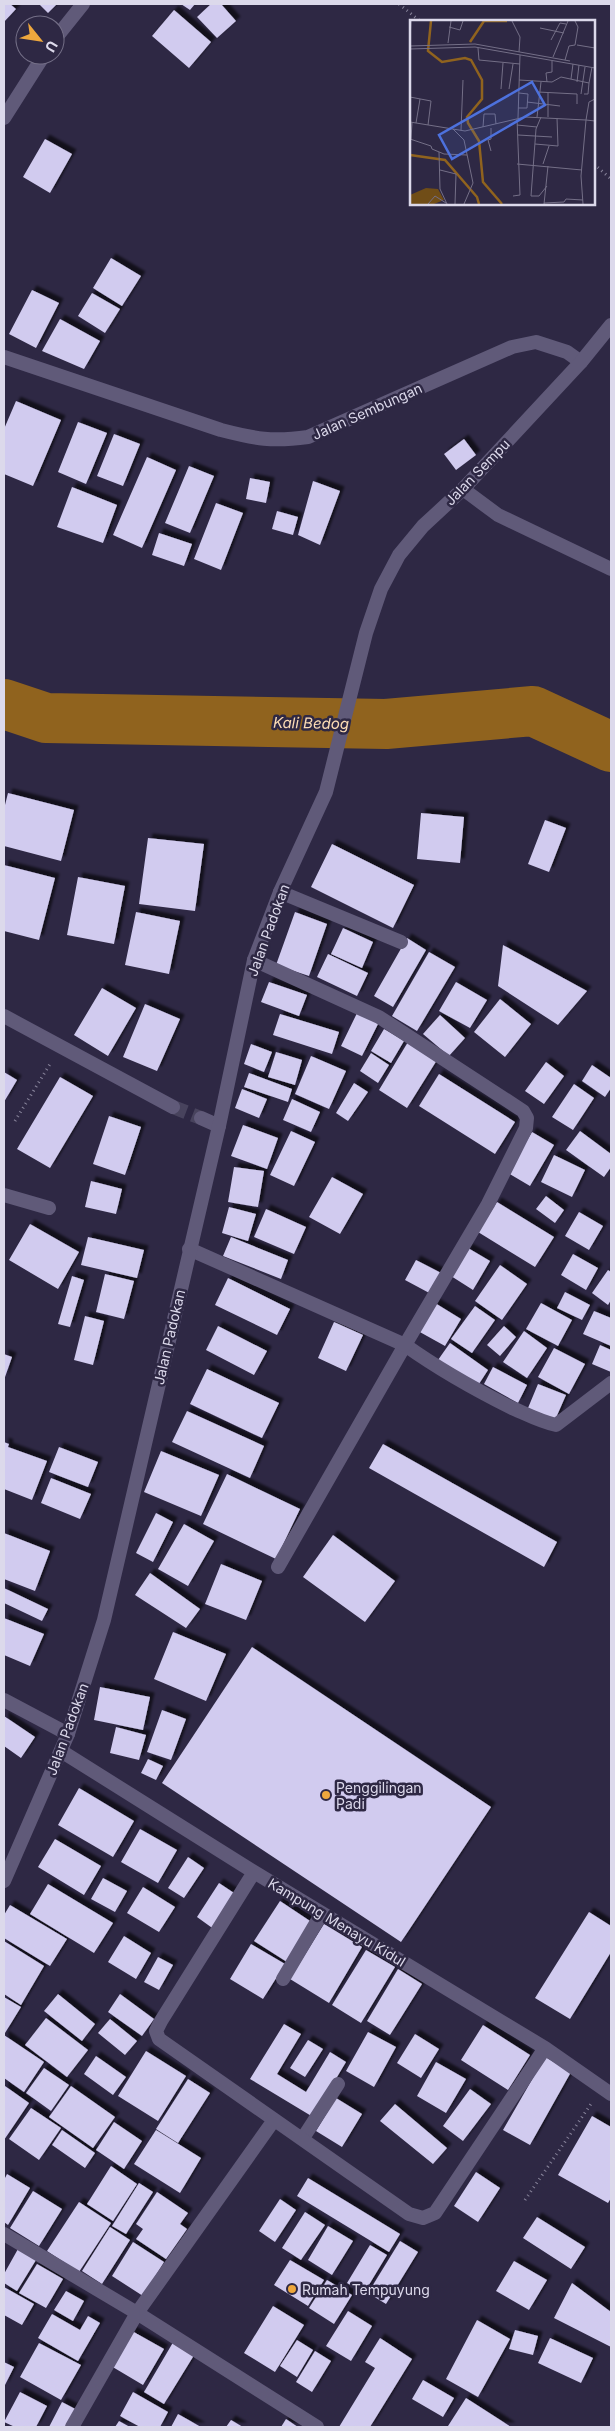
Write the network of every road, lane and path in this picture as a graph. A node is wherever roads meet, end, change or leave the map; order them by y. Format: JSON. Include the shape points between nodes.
{"nodes":[{"id":1,"x":83,"y":4,"type":"edge"},
{"id":2,"x":399,"y":4,"type":"edge"},
{"id":3,"x":419,"y":20,"type":"edge"},
{"id":4,"x":65,"y":26,"type":"edge"},
{"id":5,"x":38,"y":65,"type":"edge"},
{"id":6,"x":4,"y":118,"type":"edge"},
{"id":7,"x":595,"y":165,"type":"edge"},
{"id":8,"x":611,"y":179,"type":"edge"},
{"id":9,"x":611,"y":325,"type":"edge"},
{"id":10,"x":4,"y":357,"type":"edge"},
{"id":11,"x":581,"y":362,"type":"junction"},
{"id":12,"x":463,"y":488,"type":"junction"},
{"id":13,"x":611,"y":569,"type":"edge"},
{"id":14,"x":326,"y":792,"type":"joint"},
{"id":15,"x":280,"y":892,"type":"junction"},
{"id":16,"x":401,"y":942,"type":"dead end"},
{"id":17,"x":254,"y":960,"type":"junction"},
{"id":18,"x":4,"y":1016,"type":"edge"},
{"id":19,"x":62,"y":1046,"type":"junction"},
{"id":20,"x":173,"y":1107,"type":"tunnel mouth"},
{"id":21,"x":201,"y":1118,"type":"tunnel mouth"},
{"id":22,"x":15,"y":1121,"type":"dead end"},
{"id":23,"x":219,"y":1126,"type":"junction"},
{"id":24,"x":4,"y":1195,"type":"edge"},
{"id":25,"x":49,"y":1208,"type":"dead end"},
{"id":26,"x":189,"y":1248,"type":"junction"},
{"id":27,"x":406,"y":1344,"type":"junction"},
{"id":28,"x":611,"y":1384,"type":"edge"},
{"id":29,"x":278,"y":1567,"type":"dead end"},
{"id":30,"x":4,"y":1700,"type":"edge"},
{"id":31,"x":68,"y":1734,"type":"junction"},
{"id":32,"x":61,"y":1751,"type":"junction"},
{"id":33,"x":254,"y":1872,"type":"junction"},
{"id":34,"x":4,"y":1881,"type":"edge"},
{"id":35,"x":322,"y":1913,"type":"junction"},
{"id":36,"x":283,"y":1979,"type":"dead end"},
{"id":37,"x":546,"y":2048,"type":"junction"},
{"id":38,"x":338,"y":2084,"type":"dead end"},
{"id":39,"x":606,"y":2092,"type":"edge"},
{"id":40,"x":274,"y":2120,"type":"junction"},
{"id":41,"x":303,"y":2138,"type":"junction"},
{"id":42,"x":525,"y":2200,"type":"dead end"},
{"id":43,"x":4,"y":2234,"type":"edge"},
{"id":44,"x":137,"y":2313,"type":"junction"},
{"id":45,"x":72,"y":2427,"type":"edge"},
{"id":46,"x":317,"y":2427,"type":"edge"}],
"edges":[{"from":1,"to":4,"type":"street"},
{"from":2,"to":3,"type":"path"},
{"from":5,"to":6,"type":"street"},
{"from":7,"to":8,"type":"path"},
{"from":9,"to":11,"type":"street","name":"Jalan Sempu"},
{"from":10,"to":11,"type":"street","name":"Jalan Sembungan","via":[[221,430],[276,441],[308,437],[512,347],[536,342],[567,352]]},
{"from":11,"to":12,"type":"street","name":"Jalan Sempu"},
{"from":12,"to":13,"type":"street","via":[[498,514]]},
{"from":12,"to":14,"type":"street","name":"Jalan Sempu","via":[[399,554],[381,589],[366,634]]},
{"from":14,"to":15,"type":"street","name":"Jalan Padokan"},
{"from":15,"to":16,"type":"street"},
{"from":15,"to":17,"type":"street","name":"Jalan Padokan"},
{"from":17,"to":23,"type":"street","name":"Jalan Padokan"},
{"from":17,"to":27,"type":"street","via":[[379,1017],[507,1098],[527,1118],[526,1128],[488,1204]]},
{"from":18,"to":19,"type":"street"},
{"from":19,"to":20,"type":"street"},
{"from":19,"to":22,"type":"path"},
{"from":21,"to":23,"type":"street"},
{"from":23,"to":26,"type":"street","name":"Jalan Padokan"},
{"from":24,"to":25,"type":"street"},
{"from":26,"to":27,"type":"street"},
{"from":26,"to":31,"type":"street","name":"Jalan Padokan","via":[[104,1620]]},
{"from":27,"to":28,"type":"street","via":[[439,1370],[477,1391],[556,1425]]},
{"from":27,"to":29,"type":"street"},
{"from":30,"to":31,"type":"street"},
{"from":31,"to":32,"type":"street","name":"Jalan Padokan"},
{"from":32,"to":33,"type":"street","name":"Kampung Menayu Kidul"},
{"from":32,"to":34,"type":"street","name":"Jalan Padokan"},
{"from":33,"to":35,"type":"street","name":"Kampung Menayu Kidul"},
{"from":33,"to":40,"type":"street","via":[[156,2031],[159,2039]]},
{"from":35,"to":36,"type":"street"},
{"from":35,"to":37,"type":"street","name":"Kampung Menayu Kidul"},
{"from":37,"to":39,"type":"street","name":"Kampung Menayu Kidul"},
{"from":37,"to":41,"type":"street","via":[[435,2213],[423,2218],[409,2214]]},
{"from":38,"to":41,"type":"street"},
{"from":39,"to":42,"type":"path"},
{"from":40,"to":41,"type":"street"},
{"from":40,"to":44,"type":"street"},
{"from":43,"to":44,"type":"street"},
{"from":44,"to":45,"type":"street"},
{"from":44,"to":46,"type":"street"}]}
